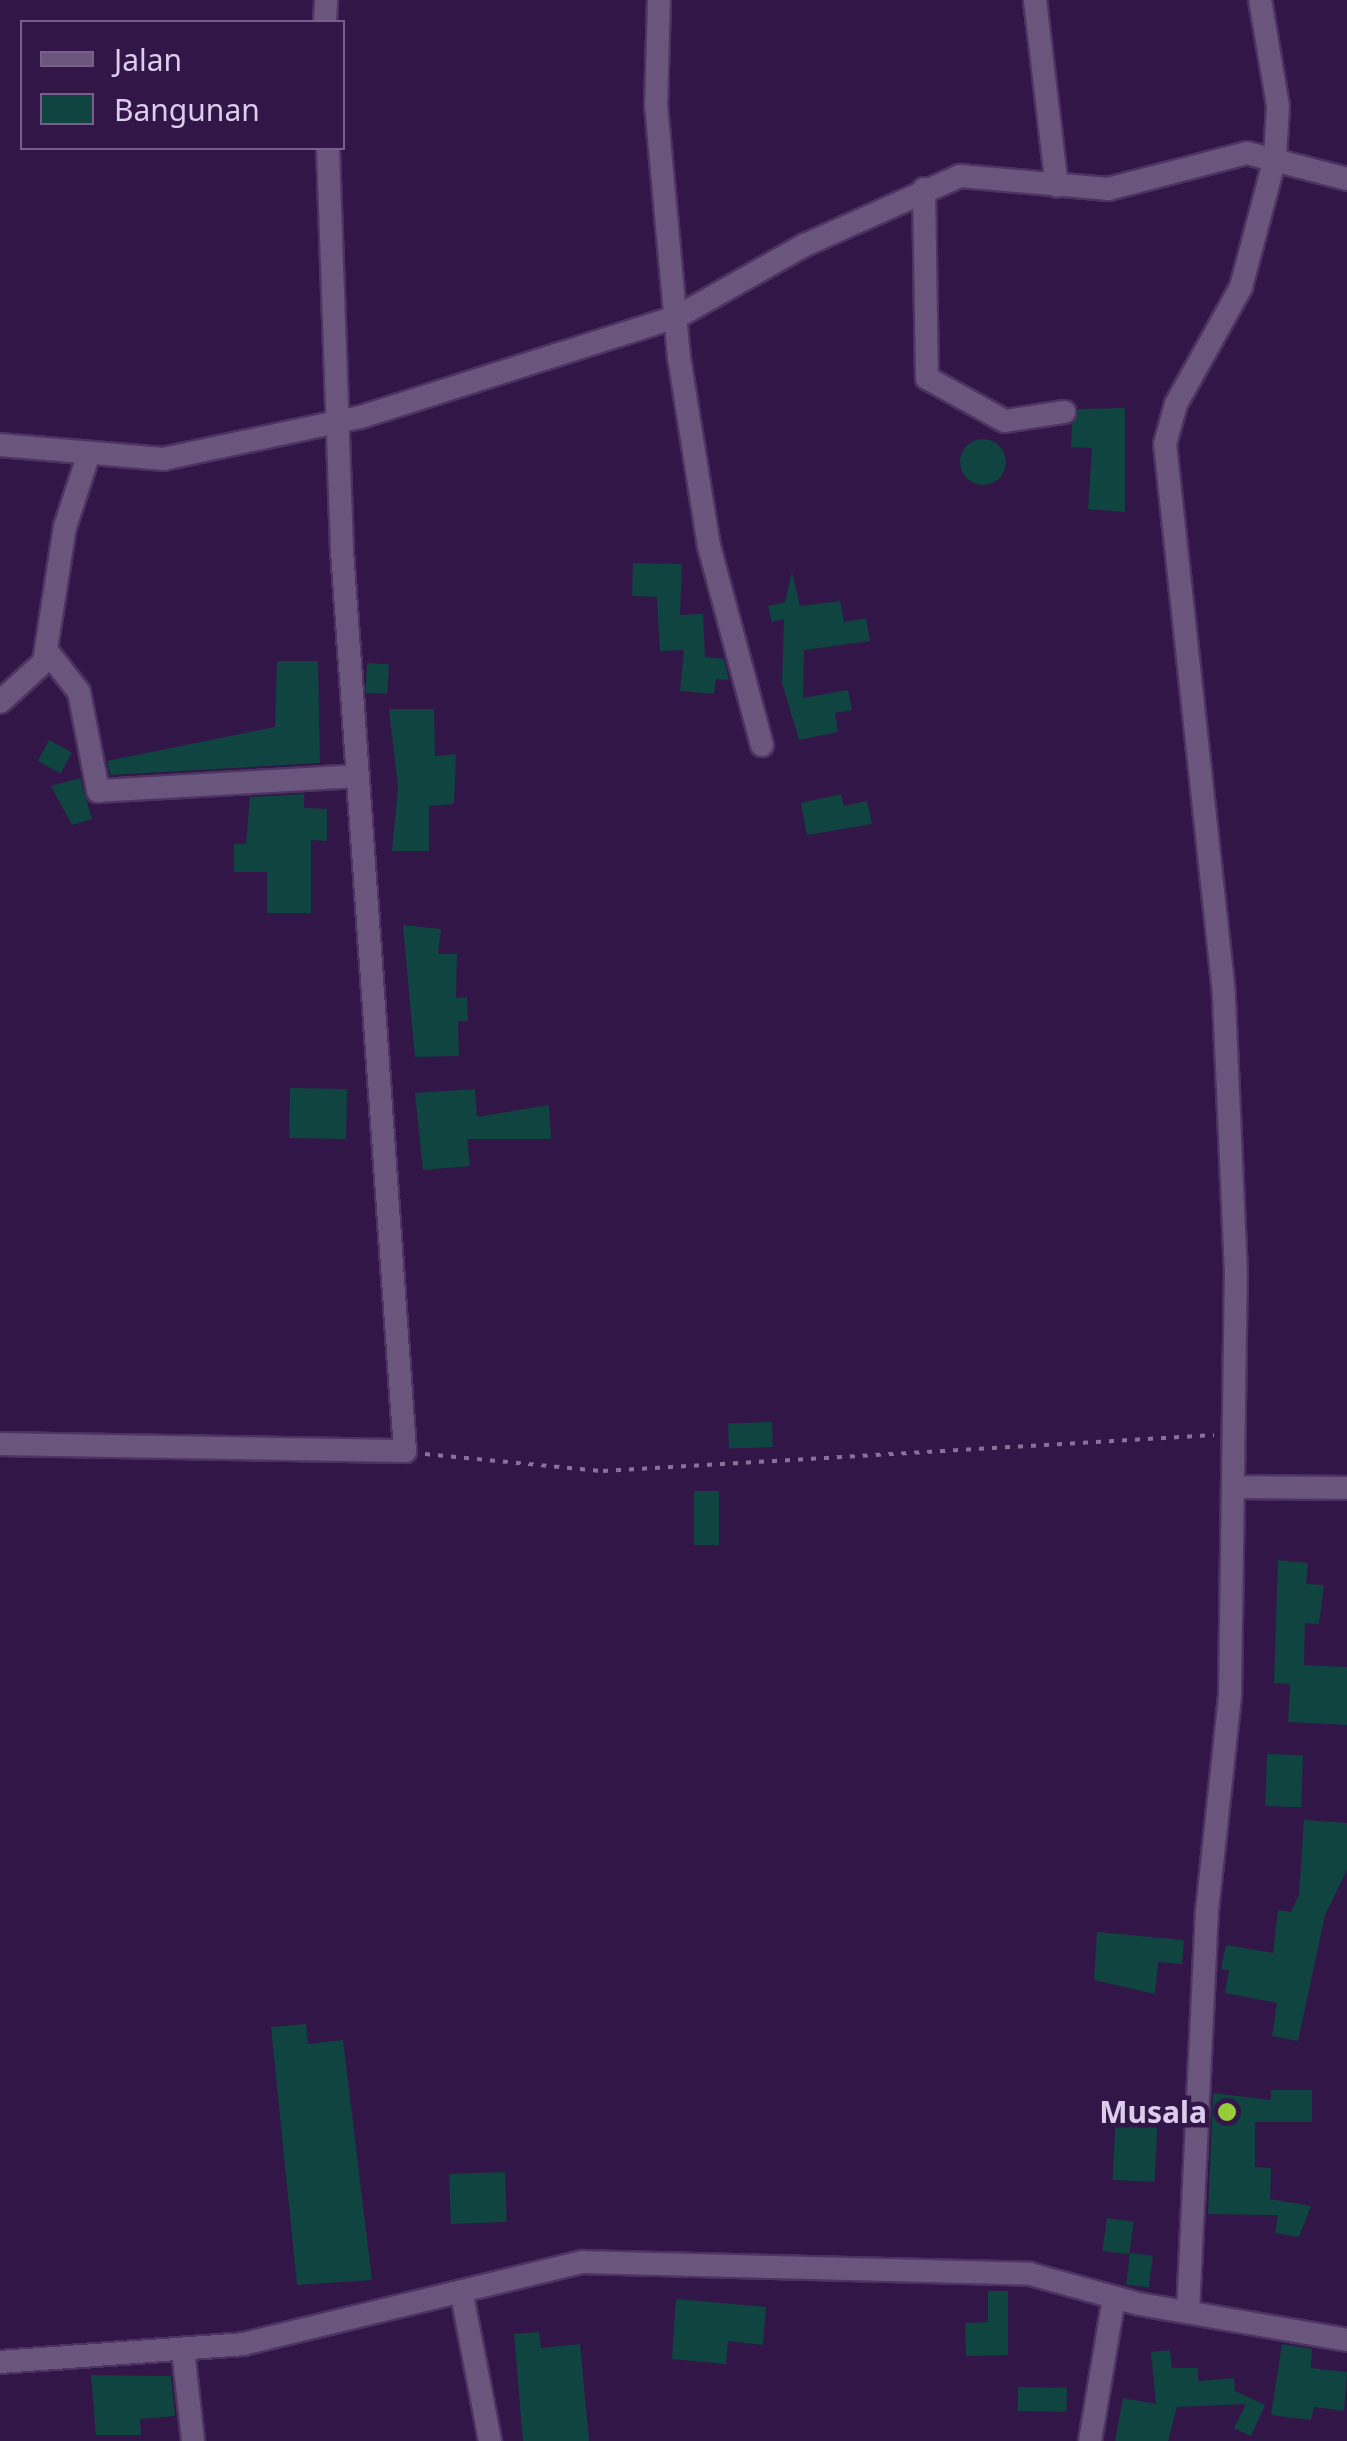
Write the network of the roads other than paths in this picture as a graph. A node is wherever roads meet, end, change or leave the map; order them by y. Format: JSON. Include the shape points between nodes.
{"nodes":[{"id":1,"x":660,"y":0,"type":"edge"},
{"id":2,"x":1035,"y":0,"type":"edge"},
{"id":3,"x":1260,"y":0,"type":"edge"},
{"id":4,"x":328,"y":150,"type":"edge"},
{"id":5,"x":1276,"y":158,"type":"junction"},
{"id":6,"x":1347,"y":179,"type":"edge"},
{"id":7,"x":1058,"y":186,"type":"junction"},
{"id":8,"x":924,"y":189,"type":"junction"},
{"id":9,"x":678,"y":317,"type":"junction"},
{"id":10,"x":1064,"y":412,"type":"dead end"},
{"id":11,"x":343,"y":422,"type":"junction"},
{"id":12,"x":0,"y":445,"type":"edge"},
{"id":13,"x":88,"y":452,"type":"junction"},
{"id":14,"x":47,"y":651,"type":"junction"},
{"id":15,"x":0,"y":702,"type":"edge"},
{"id":16,"x":762,"y":745,"type":"dead end"},
{"id":17,"x":356,"y":776,"type":"junction"},
{"id":18,"x":0,"y":1444,"type":"edge"},
{"id":19,"x":1235,"y":1486,"type":"junction"},
{"id":20,"x":1347,"y":1488,"type":"edge"},
{"id":21,"x":462,"y":2295,"type":"junction"},
{"id":22,"x":1114,"y":2298,"type":"junction"},
{"id":23,"x":1188,"y":2312,"type":"junction"},
{"id":24,"x":1347,"y":2340,"type":"edge"},
{"id":25,"x":183,"y":2350,"type":"junction"},
{"id":26,"x":0,"y":2362,"type":"edge"},
{"id":27,"x":193,"y":2441,"type":"edge"},
{"id":28,"x":490,"y":2441,"type":"edge"},
{"id":29,"x":1090,"y":2441,"type":"edge"}],
"edges":[{"from":1,"to":9,"type":"street","via":[[656,105]]},
{"from":2,"to":7,"type":"street"},
{"from":3,"to":5,"type":"street","via":[[1278,106]]},
{"from":4,"to":11,"type":"street"},
{"from":5,"to":6,"type":"street"},
{"from":5,"to":7,"type":"street","via":[[1237,154],[1108,190]]},
{"from":5,"to":19,"type":"street","via":[[1241,287],[1176,404],[1166,444],[1234,1117]]},
{"from":7,"to":8,"type":"street","via":[[971,176]]},
{"from":8,"to":9,"type":"street"},
{"from":8,"to":10,"type":"street","via":[[927,378],[1005,422]]},
{"from":9,"to":11,"type":"street"},
{"from":9,"to":16,"type":"street","via":[[709,546]]},
{"from":11,"to":13,"type":"street","via":[[163,459]]},
{"from":11,"to":17,"type":"street"},
{"from":12,"to":13,"type":"street"},
{"from":13,"to":14,"type":"street","via":[[64,527]]},
{"from":14,"to":15,"type":"street","via":[[35,675]]},
{"from":14,"to":17,"type":"street","via":[[80,692],[98,791]]},
{"from":17,"to":18,"type":"street","via":[[405,1452]]},
{"from":19,"to":20,"type":"street"},
{"from":19,"to":23,"type":"street"},
{"from":21,"to":22,"type":"street","via":[[558,2264],[674,2262],[1030,2274]]},
{"from":21,"to":25,"type":"street"},
{"from":21,"to":28,"type":"street"},
{"from":22,"to":23,"type":"street"},
{"from":22,"to":29,"type":"street"},
{"from":23,"to":24,"type":"street"},
{"from":25,"to":26,"type":"street"},
{"from":25,"to":27,"type":"street"}]}
